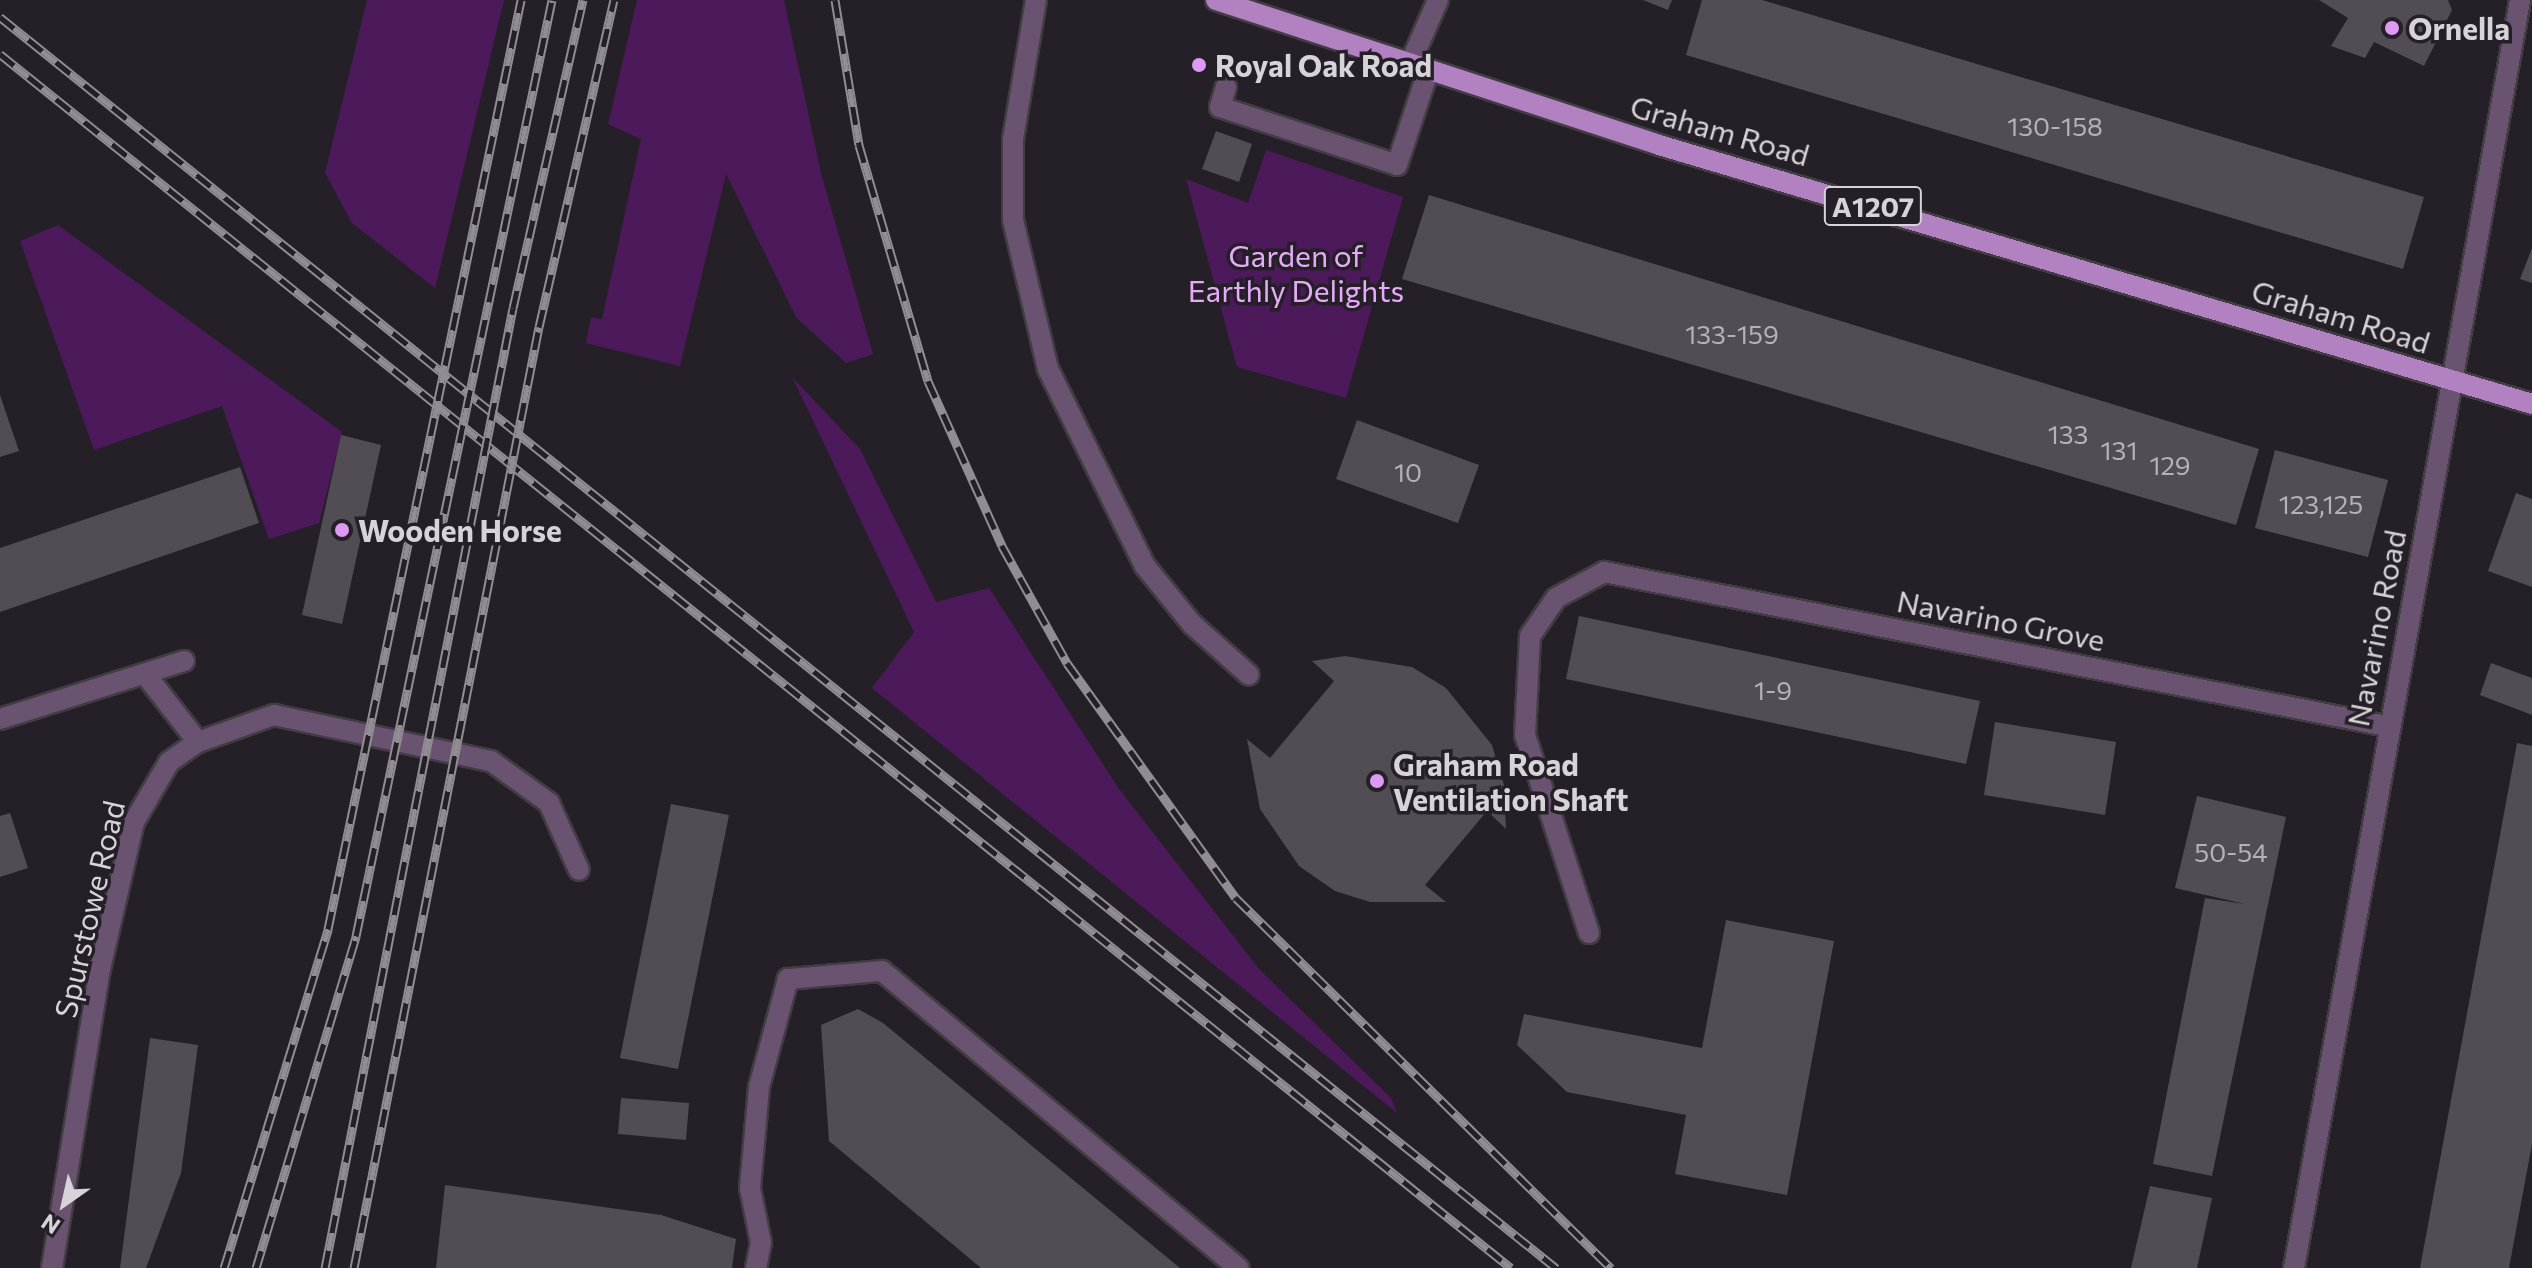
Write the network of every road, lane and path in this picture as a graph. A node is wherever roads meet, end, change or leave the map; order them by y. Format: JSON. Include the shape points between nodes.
{"nodes":[{"id":1,"x":1036,"y":0,"type":"edge"},
{"id":2,"x":1216,"y":0,"type":"edge"},
{"id":3,"x":1438,"y":0,"type":"edge"},
{"id":4,"x":2520,"y":0,"type":"edge"},
{"id":5,"x":1418,"y":69,"type":"junction"},
{"id":6,"x":1226,"y":87,"type":"dead end"},
{"id":7,"x":2452,"y":381,"type":"junction"},
{"id":8,"x":2532,"y":404,"type":"edge"},
{"id":9,"x":184,"y":661,"type":"dead end"},
{"id":10,"x":145,"y":674,"type":"junction"},
{"id":11,"x":1249,"y":675,"type":"dead end"},
{"id":12,"x":0,"y":719,"type":"edge"},
{"id":13,"x":2387,"y":726,"type":"junction"},
{"id":14,"x":198,"y":742,"type":"junction"},
{"id":15,"x":579,"y":870,"type":"dead end"},
{"id":16,"x":1589,"y":933,"type":"dead end"},
{"id":17,"x":52,"y":1268,"type":"edge"},
{"id":18,"x":756,"y":1268,"type":"edge"},
{"id":19,"x":1239,"y":1268,"type":"edge"},
{"id":20,"x":2294,"y":1268,"type":"edge"}],
"edges":[{"from":1,"to":11,"type":"street","via":[[1013,139],[1013,220],[1048,369],[1145,566],[1192,624]]},
{"from":2,"to":5,"type":"main road","name":"Graham Road","number":"A1207"},
{"from":3,"to":5,"type":"street"},
{"from":4,"to":7,"type":"street","name":"Navarino Road"},
{"from":5,"to":6,"type":"street","via":[[1397,165],[1220,107]]},
{"from":5,"to":7,"type":"main road","name":"Graham Road","number":"A1207"},
{"from":7,"to":8,"type":"main road","name":"Graham Road","number":"A1207"},
{"from":7,"to":13,"type":"street","name":"Navarino Road"},
{"from":9,"to":10,"type":"street"},
{"from":10,"to":12,"type":"street"},
{"from":10,"to":14,"type":"street"},
{"from":13,"to":16,"type":"street","name":"Navarino Grove","via":[[1604,572],[1556,598],[1530,636],[1525,735]]},
{"from":13,"to":20,"type":"street","name":"Navarino Road"},
{"from":14,"to":15,"type":"street","name":"Spurstowe Road","via":[[274,715],[491,761],[549,803]]},
{"from":14,"to":17,"type":"street","name":"Spurstowe Road","via":[[148,789],[134,822],[100,969]]},
{"from":18,"to":19,"type":"street","via":[[761,1243],[750,1188],[759,1087],[788,979],[882,971]]}]}
